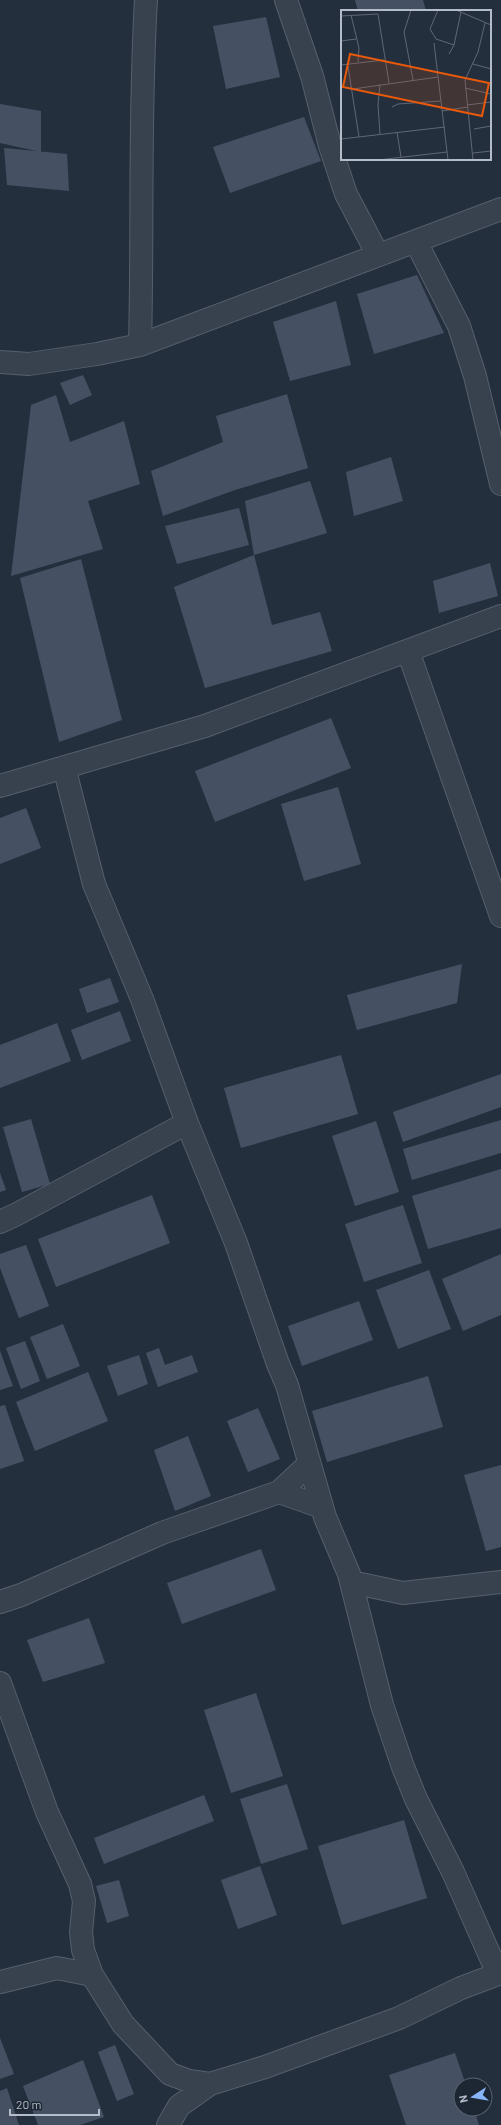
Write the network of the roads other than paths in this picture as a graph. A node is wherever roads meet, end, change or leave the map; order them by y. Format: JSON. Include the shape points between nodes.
{"nodes":[{"id":1,"x":146,"y":0,"type":"edge"},
{"id":2,"x":286,"y":0,"type":"edge"},
{"id":3,"x":501,"y":209,"type":"edge"},
{"id":4,"x":416,"y":242,"type":"junction"},
{"id":5,"x":378,"y":255,"type":"junction"},
{"id":6,"x":140,"y":345,"type":"junction"},
{"id":7,"x":0,"y":362,"type":"edge"},
{"id":8,"x":501,"y":484,"type":"edge"},
{"id":9,"x":501,"y":616,"type":"edge"},
{"id":10,"x":408,"y":651,"type":"junction"},
{"id":11,"x":64,"y":766,"type":"junction"},
{"id":12,"x":0,"y":786,"type":"edge"},
{"id":13,"x":501,"y":916,"type":"edge"},
{"id":14,"x":187,"y":1123,"type":"junction"},
{"id":15,"x":0,"y":1222,"type":"edge"},
{"id":16,"x":309,"y":1464,"type":"junction"},
{"id":17,"x":279,"y":1492,"type":"junction"},
{"id":18,"x":322,"y":1507,"type":"junction"},
{"id":19,"x":351,"y":1582,"type":"junction"},
{"id":20,"x":501,"y":1582,"type":"edge"},
{"id":21,"x":0,"y":1602,"type":"edge"},
{"id":22,"x":0,"y":1683,"type":"edge"},
{"id":23,"x":81,"y":1932,"type":"junction"},
{"id":24,"x":57,"y":1968,"type":"junction"},
{"id":25,"x":499,"y":1973,"type":"edge"},
{"id":26,"x":92,"y":1975,"type":"junction"},
{"id":27,"x":0,"y":1982,"type":"edge"},
{"id":28,"x":170,"y":2074,"type":"junction"},
{"id":29,"x":210,"y":2084,"type":"junction"},
{"id":30,"x":179,"y":2106,"type":"junction"},
{"id":31,"x":168,"y":2125,"type":"edge"}],
"edges":[{"from":1,"to":6,"type":"street","via":[[140,162]]},
{"from":2,"to":5,"type":"street","via":[[312,76],[330,146],[346,194]]},
{"from":3,"to":4,"type":"street"},
{"from":4,"to":5,"type":"street"},
{"from":4,"to":8,"type":"street","via":[[459,326],[475,376]]},
{"from":5,"to":6,"type":"street"},
{"from":6,"to":7,"type":"street","via":[[29,364]]},
{"from":9,"to":10,"type":"street"},
{"from":10,"to":11,"type":"street","via":[[205,726]]},
{"from":10,"to":13,"type":"street"},
{"from":11,"to":12,"type":"street"},
{"from":11,"to":14,"type":"street","via":[[94,884],[142,999]]},
{"from":14,"to":15,"type":"street"},
{"from":14,"to":16,"type":"street","via":[[236,1243],[287,1385]]},
{"from":16,"to":17,"type":"street"},
{"from":16,"to":18,"type":"street"},
{"from":17,"to":18,"type":"street"},
{"from":17,"to":21,"type":"street","via":[[162,1533]]},
{"from":18,"to":19,"type":"street"},
{"from":19,"to":20,"type":"street","via":[[403,1593]]},
{"from":19,"to":25,"type":"street","via":[[382,1705],[416,1799]]},
{"from":22,"to":23,"type":"street","via":[[47,1812],[80,1884],[84,1901]]},
{"from":23,"to":24,"type":"street"},
{"from":23,"to":26,"type":"street","via":[[83,1950]]},
{"from":24,"to":26,"type":"street"},
{"from":24,"to":27,"type":"street"},
{"from":25,"to":29,"type":"street","via":[[399,2018],[265,2067]]},
{"from":26,"to":28,"type":"street","via":[[122,2024]]},
{"from":28,"to":29,"type":"street","via":[[189,2081]]},
{"from":28,"to":30,"type":"street"},
{"from":29,"to":30,"type":"street"},
{"from":30,"to":31,"type":"street"}]}
